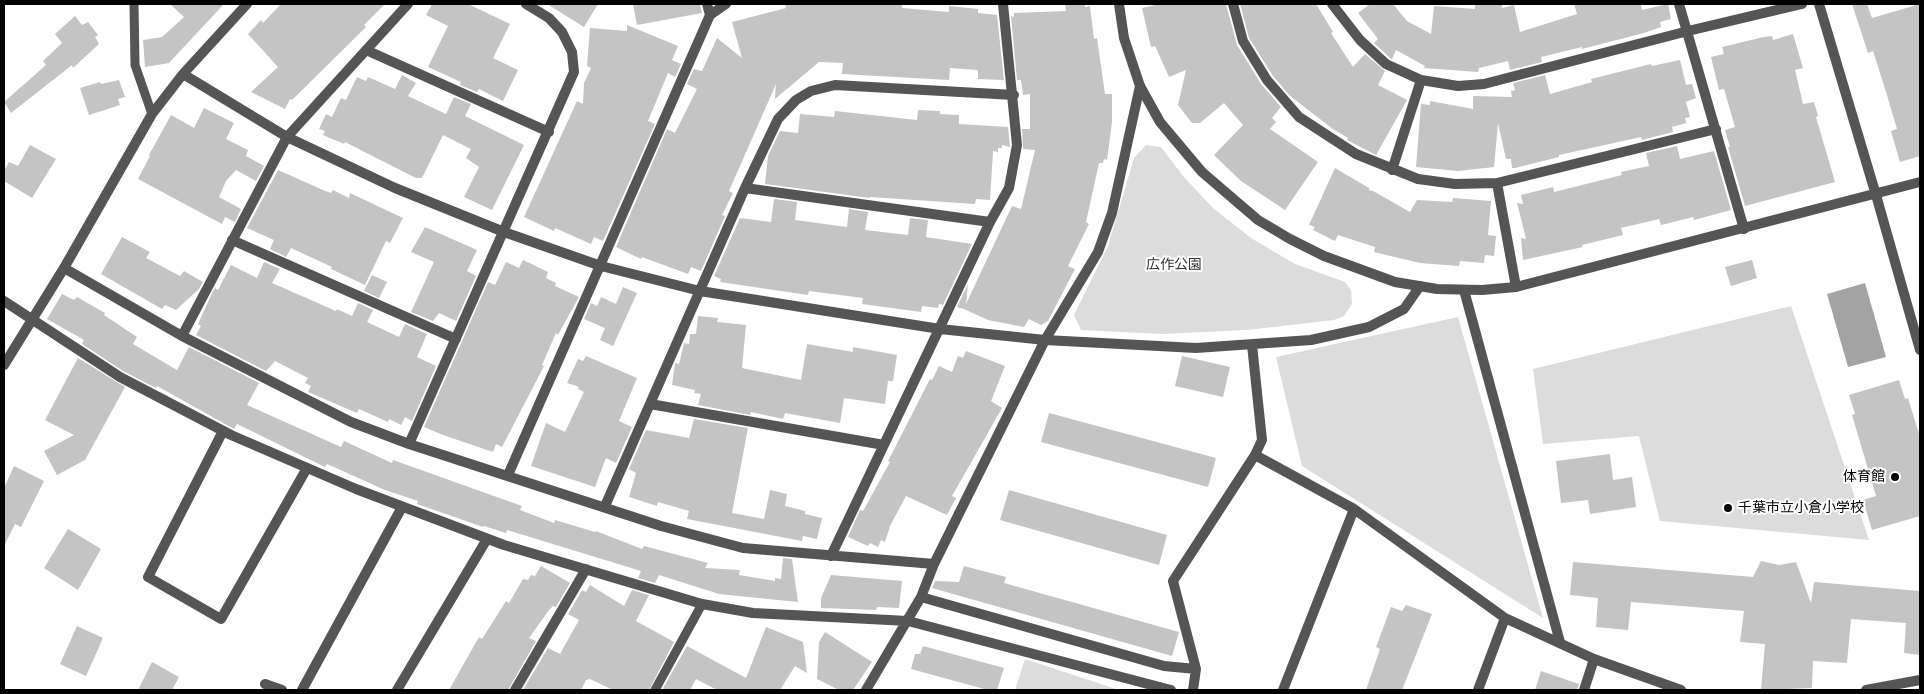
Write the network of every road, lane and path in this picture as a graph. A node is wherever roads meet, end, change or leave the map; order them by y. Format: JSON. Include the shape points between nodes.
{"nodes":[{"id":1,"x":134,"y":4,"type":"edge"},
{"id":2,"x":247,"y":4,"type":"edge"},
{"id":3,"x":408,"y":4,"type":"edge"},
{"id":4,"x":526,"y":4,"type":"edge"},
{"id":5,"x":707,"y":4,"type":"edge"},
{"id":6,"x":726,"y":4,"type":"edge"},
{"id":7,"x":1003,"y":4,"type":"edge"},
{"id":8,"x":1119,"y":4,"type":"edge"},
{"id":9,"x":1233,"y":4,"type":"edge"},
{"id":10,"x":1332,"y":4,"type":"edge"},
{"id":11,"x":1679,"y":4,"type":"edge"},
{"id":12,"x":1802,"y":4,"type":"edge"},
{"id":13,"x":1819,"y":4,"type":"edge"},
{"id":14,"x":710,"y":15,"type":"junction"},
{"id":15,"x":1688,"y":31,"type":"junction"},
{"id":16,"x":366,"y":50,"type":"junction"},
{"id":17,"x":183,"y":74,"type":"junction"},
{"id":18,"x":1421,"y":80,"type":"junction"},
{"id":19,"x":1140,"y":86,"type":"junction"},
{"id":20,"x":1014,"y":95,"type":"junction"},
{"id":21,"x":152,"y":114,"type":"junction"},
{"id":22,"x":1716,"y":129,"type":"junction"},
{"id":23,"x":549,"y":132,"type":"junction"},
{"id":24,"x":287,"y":137,"type":"junction"},
{"id":25,"x":1392,"y":170,"type":"junction"},
{"id":26,"x":1497,"y":182,"type":"junction"},
{"id":27,"x":1920,"y":182,"type":"edge"},
{"id":28,"x":745,"y":188,"type":"junction"},
{"id":29,"x":1876,"y":195,"type":"junction"},
{"id":30,"x":990,"y":222,"type":"junction"},
{"id":31,"x":1744,"y":229,"type":"junction"},
{"id":32,"x":504,"y":232,"type":"junction"},
{"id":33,"x":232,"y":240,"type":"junction"},
{"id":34,"x":601,"y":266,"type":"junction"},
{"id":35,"x":64,"y":268,"type":"junction"},
{"id":36,"x":1420,"y":286,"type":"junction"},
{"id":37,"x":1516,"y":287,"type":"junction"},
{"id":38,"x":1464,"y":290,"type":"junction"},
{"id":39,"x":700,"y":291,"type":"junction"},
{"id":40,"x":4,"y":301,"type":"edge"},
{"id":41,"x":33,"y":320,"type":"junction"},
{"id":42,"x":940,"y":328,"type":"junction"},
{"id":43,"x":182,"y":336,"type":"junction"},
{"id":44,"x":456,"y":339,"type":"junction"},
{"id":45,"x":1045,"y":340,"type":"junction"},
{"id":46,"x":1252,"y":345,"type":"junction"},
{"id":47,"x":1920,"y":350,"type":"edge"},
{"id":48,"x":4,"y":365,"type":"edge"},
{"id":49,"x":650,"y":404,"type":"junction"},
{"id":50,"x":223,"y":431,"type":"junction"},
{"id":51,"x":409,"y":444,"type":"junction"},
{"id":52,"x":884,"y":445,"type":"junction"},
{"id":53,"x":1255,"y":455,"type":"junction"},
{"id":54,"x":307,"y":468,"type":"junction"},
{"id":55,"x":508,"y":476,"type":"junction"},
{"id":56,"x":605,"y":506,"type":"junction"},
{"id":57,"x":402,"y":507,"type":"junction"},
{"id":58,"x":1354,"y":509,"type":"junction"},
{"id":59,"x":487,"y":539,"type":"junction"},
{"id":60,"x":832,"y":556,"type":"junction"},
{"id":61,"x":934,"y":564,"type":"junction"},
{"id":62,"x":586,"y":570,"type":"junction"},
{"id":63,"x":921,"y":597,"type":"junction"},
{"id":64,"x":702,"y":604,"type":"junction"},
{"id":65,"x":1506,"y":618,"type":"junction"},
{"id":66,"x":908,"y":621,"type":"junction"},
{"id":67,"x":1560,"y":642,"type":"junction"},
{"id":68,"x":1594,"y":659,"type":"junction"},
{"id":69,"x":1196,"y":669,"type":"junction"},
{"id":70,"x":1920,"y":680,"type":"edge"},
{"id":71,"x":265,"y":684,"type":"dead end"},
{"id":72,"x":282,"y":690,"type":"edge"},
{"id":73,"x":302,"y":690,"type":"edge"},
{"id":74,"x":397,"y":690,"type":"edge"},
{"id":75,"x":515,"y":690,"type":"edge"},
{"id":76,"x":655,"y":690,"type":"edge"},
{"id":77,"x":866,"y":690,"type":"edge"},
{"id":78,"x":1171,"y":690,"type":"edge"},
{"id":79,"x":1193,"y":690,"type":"edge"},
{"id":80,"x":1283,"y":690,"type":"edge"},
{"id":81,"x":1478,"y":690,"type":"edge"},
{"id":82,"x":1584,"y":690,"type":"edge"},
{"id":83,"x":1681,"y":690,"type":"edge"},
{"id":84,"x":1866,"y":690,"type":"edge"}],
"edges":[{"from":1,"to":21,"type":"lane","via":[[135,65]]},
{"from":2,"to":17,"type":"street"},
{"from":3,"to":16,"type":"street"},
{"from":4,"to":23,"type":"street","via":[[549,18],[562,32],[572,52],[574,72]]},
{"from":5,"to":14,"type":"street"},
{"from":6,"to":14,"type":"street"},
{"from":7,"to":20,"type":"street"},
{"from":8,"to":19,"type":"street","via":[[1124,38]]},
{"from":9,"to":25,"type":"street","via":[[1248,49],[1267,80],[1299,116],[1356,154]]},
{"from":10,"to":18,"type":"street","via":[[1360,40],[1386,64]]},
{"from":11,"to":15,"type":"street"},
{"from":12,"to":15,"type":"street"},
{"from":13,"to":29,"type":"street"},
{"from":14,"to":34,"type":"street"},
{"from":15,"to":18,"type":"street","via":[[1484,84],[1458,86]]},
{"from":15,"to":22,"type":"street"},
{"from":16,"to":23,"type":"street"},
{"from":16,"to":24,"type":"street"},
{"from":17,"to":21,"type":"street"},
{"from":17,"to":24,"type":"street"},
{"from":18,"to":25,"type":"street"},
{"from":19,"to":36,"type":"street","via":[[1160,122],[1202,172],[1258,220],[1324,256],[1395,282]]},
{"from":19,"to":45,"type":"street","via":[[1112,212],[1098,252]]},
{"from":20,"to":28,"type":"street","via":[[835,84],[811,91],[796,100],[778,119]]},
{"from":20,"to":30,"type":"street","via":[[1017,145],[1009,188]]},
{"from":21,"to":35,"type":"street"},
{"from":22,"to":26,"type":"street"},
{"from":22,"to":31,"type":"street"},
{"from":23,"to":32,"type":"street"},
{"from":24,"to":32,"type":"street","via":[[395,188]]},
{"from":24,"to":33,"type":"street"},
{"from":25,"to":26,"type":"street","via":[[1418,179],[1455,184]]},
{"from":26,"to":37,"type":"street"},
{"from":27,"to":29,"type":"street"},
{"from":28,"to":30,"type":"street"},
{"from":28,"to":39,"type":"street"},
{"from":29,"to":31,"type":"street"},
{"from":29,"to":47,"type":"street"},
{"from":30,"to":42,"type":"street"},
{"from":31,"to":37,"type":"street"},
{"from":32,"to":34,"type":"street"},
{"from":32,"to":44,"type":"street"},
{"from":33,"to":43,"type":"street"},
{"from":33,"to":44,"type":"street"},
{"from":34,"to":39,"type":"street"},
{"from":34,"to":55,"type":"street"},
{"from":35,"to":41,"type":"street"},
{"from":35,"to":43,"type":"street"},
{"from":36,"to":38,"type":"street"},
{"from":36,"to":46,"type":"street","via":[[1404,310],[1369,326],[1311,340]]},
{"from":37,"to":38,"type":"street"},
{"from":38,"to":67,"type":"street"},
{"from":39,"to":42,"type":"street"},
{"from":39,"to":49,"type":"street"},
{"from":40,"to":41,"type":"street"},
{"from":41,"to":48,"type":"street"},
{"from":41,"to":50,"type":"street","via":[[120,376]]},
{"from":42,"to":45,"type":"street"},
{"from":42,"to":52,"type":"street"},
{"from":43,"to":51,"type":"street","via":[[351,422]]},
{"from":44,"to":51,"type":"street"},
{"from":45,"to":46,"type":"street","via":[[1196,348]]},
{"from":45,"to":61,"type":"street"},
{"from":46,"to":53,"type":"street","via":[[1262,440]]},
{"from":49,"to":52,"type":"street"},
{"from":49,"to":56,"type":"street"},
{"from":50,"to":54,"type":"street"},
{"from":50,"to":54,"type":"street","via":[[148,577],[221,618]]},
{"from":51,"to":55,"type":"street"},
{"from":52,"to":60,"type":"street"},
{"from":53,"to":58,"type":"street"},
{"from":53,"to":69,"type":"street","via":[[1174,581]]},
{"from":54,"to":57,"type":"street"},
{"from":55,"to":56,"type":"street"},
{"from":56,"to":60,"type":"street","via":[[661,526],[743,548]]},
{"from":57,"to":59,"type":"street"},
{"from":57,"to":73,"type":"street"},
{"from":58,"to":65,"type":"street"},
{"from":58,"to":80,"type":"street"},
{"from":59,"to":62,"type":"street"},
{"from":59,"to":74,"type":"street"},
{"from":60,"to":61,"type":"street"},
{"from":61,"to":63,"type":"street"},
{"from":62,"to":64,"type":"street"},
{"from":62,"to":75,"type":"street"},
{"from":63,"to":66,"type":"street"},
{"from":63,"to":69,"type":"street","via":[[1164,666]]},
{"from":64,"to":66,"type":"street","via":[[753,613]]},
{"from":64,"to":76,"type":"lane"},
{"from":65,"to":67,"type":"street"},
{"from":65,"to":81,"type":"street"},
{"from":66,"to":77,"type":"street"},
{"from":66,"to":78,"type":"street"},
{"from":67,"to":68,"type":"street"},
{"from":68,"to":82,"type":"street"},
{"from":68,"to":83,"type":"street"},
{"from":69,"to":79,"type":"street"},
{"from":70,"to":84,"type":"street"},
{"from":71,"to":72,"type":"street"}]}
